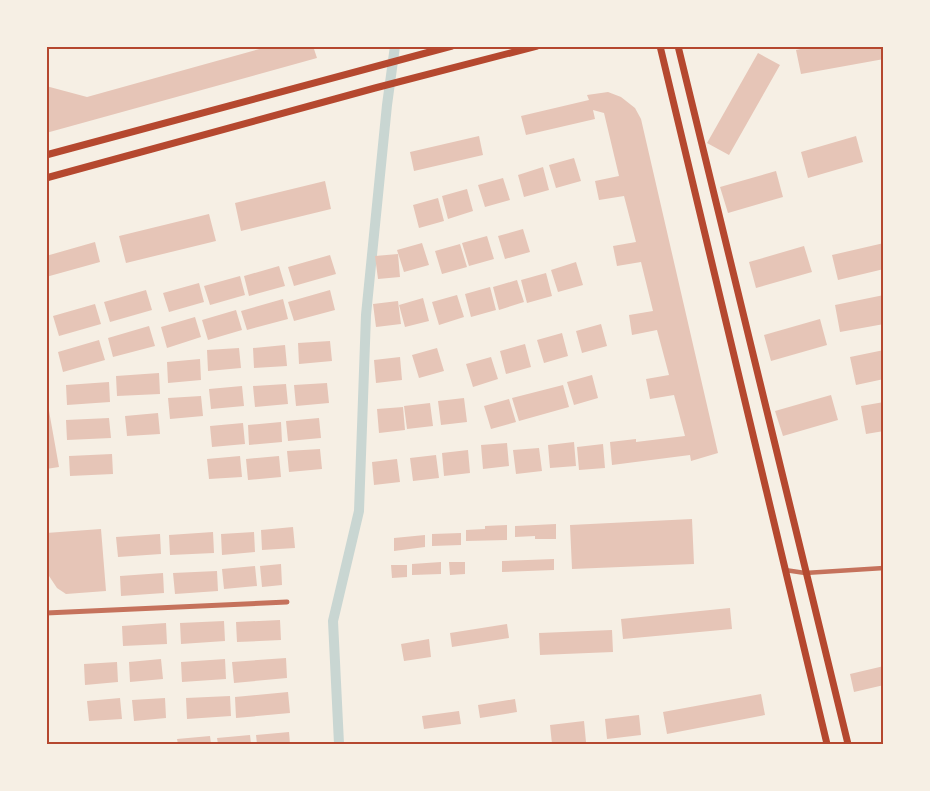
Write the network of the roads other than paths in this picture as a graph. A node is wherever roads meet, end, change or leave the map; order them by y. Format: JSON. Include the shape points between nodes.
{"nodes":[{"id":1,"x":452,"y":46,"type":"edge"},
{"id":2,"x":537,"y":46,"type":"edge"},
{"id":3,"x":660,"y":46,"type":"edge"},
{"id":4,"x":678,"y":46,"type":"edge"},
{"id":5,"x":46,"y":156,"type":"edge"},
{"id":6,"x":46,"y":178,"type":"edge"},
{"id":7,"x":884,"y":568,"type":"edge"},
{"id":8,"x":785,"y":570,"type":"junction"},
{"id":9,"x":805,"y":573,"type":"junction"},
{"id":10,"x":287,"y":602,"type":"dead end"},
{"id":11,"x":46,"y":613,"type":"edge"},
{"id":12,"x":827,"y":744,"type":"edge"},
{"id":13,"x":848,"y":744,"type":"edge"}],
"edges":[{"from":1,"to":5,"type":"main road"},
{"from":2,"to":6,"type":"main road"},
{"from":3,"to":8,"type":"main road"},
{"from":4,"to":9,"type":"main road"},
{"from":7,"to":9,"type":"street"},
{"from":8,"to":9,"type":"street"},
{"from":8,"to":12,"type":"main road"},
{"from":9,"to":13,"type":"main road"},
{"from":10,"to":11,"type":"street"}]}
